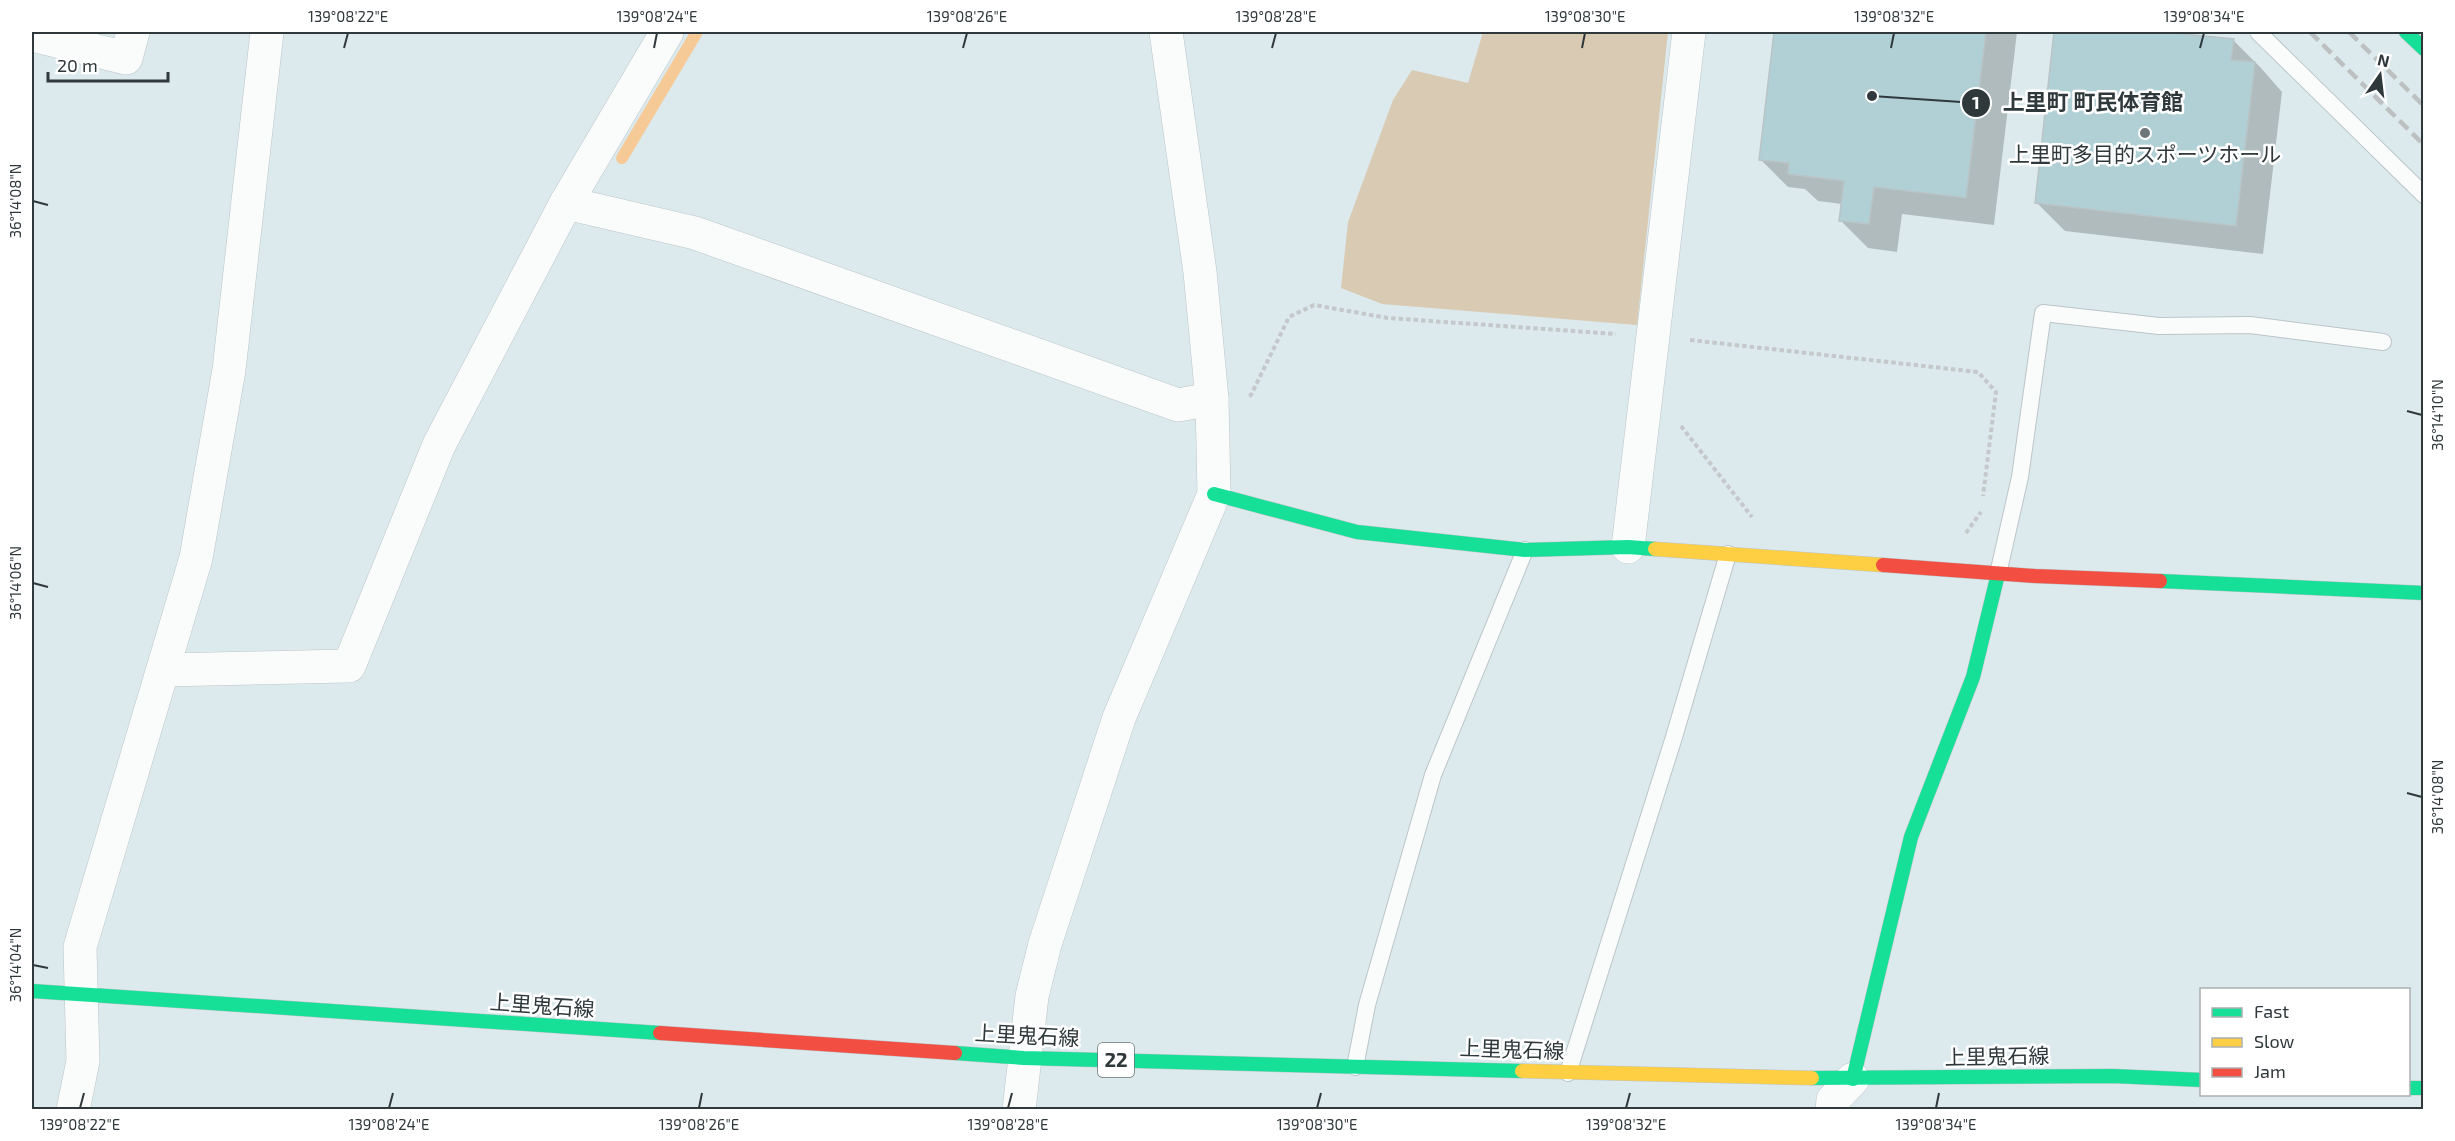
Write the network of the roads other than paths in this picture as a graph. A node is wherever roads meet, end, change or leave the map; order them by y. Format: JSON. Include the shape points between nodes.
{"nodes":[{"id":1,"x":134,"y":32,"type":"edge"},
{"id":2,"x":267,"y":32,"type":"edge"},
{"id":3,"x":667,"y":32,"type":"edge"},
{"id":4,"x":1166,"y":32,"type":"edge"},
{"id":5,"x":1689,"y":32,"type":"edge"},
{"id":6,"x":2258,"y":32,"type":"edge"},
{"id":7,"x":2406,"y":32,"type":"edge"},
{"id":8,"x":32,"y":35,"type":"edge"},
{"id":9,"x":2424,"y":49,"type":"edge"},
{"id":10,"x":2424,"y":195,"type":"edge"},
{"id":11,"x":566,"y":203,"type":"junction"},
{"id":12,"x":2383,"y":342,"type":"dead end"},
{"id":13,"x":1212,"y":399,"type":"junction"},
{"id":14,"x":1214,"y":494,"type":"junction"},
{"id":15,"x":1628,"y":547,"type":"junction"},
{"id":16,"x":1525,"y":550,"type":"junction"},
{"id":17,"x":1728,"y":554,"type":"junction"},
{"id":18,"x":1998,"y":574,"type":"junction"},
{"id":19,"x":2424,"y":593,"type":"edge"},
{"id":20,"x":164,"y":670,"type":"junction"},
{"id":21,"x":32,"y":991,"type":"edge"},
{"id":22,"x":83,"y":994,"type":"junction"},
{"id":23,"x":1024,"y":1058,"type":"junction"},
{"id":24,"x":1355,"y":1066,"type":"junction"},
{"id":25,"x":1568,"y":1073,"type":"junction"},
{"id":26,"x":1853,"y":1079,"type":"junction"},
{"id":27,"x":2200,"y":1080,"type":"edge"},
{"id":28,"x":73,"y":1110,"type":"edge"},
{"id":29,"x":1019,"y":1110,"type":"edge"},
{"id":30,"x":1832,"y":1110,"type":"edge"}],
"edges":[{"from":1,"to":8,"type":"street","via":[[126,58]]},
{"from":2,"to":20,"type":"street","via":[[229,370],[196,558]]},
{"from":3,"to":11,"type":"street"},
{"from":4,"to":13,"type":"street","via":[[1200,272]]},
{"from":5,"to":15,"type":"street","via":[[1670,339]]},
{"from":6,"to":10,"type":"lane"},
{"from":7,"to":9,"type":"main road"},
{"from":11,"to":13,"type":"street","via":[[695,233],[1178,405]]},
{"from":11,"to":20,"type":"street","via":[[439,445],[349,666]]},
{"from":12,"to":18,"type":"lane","via":[[2250,326],[2159,326],[2043,313],[2020,477]]},
{"from":13,"to":14,"type":"street"},
{"from":14,"to":16,"type":"main road","via":[[1358,532]]},
{"from":14,"to":23,"type":"street","via":[[1119,718],[1045,945],[1032,996]]},
{"from":15,"to":16,"type":"main road"},
{"from":15,"to":17,"type":"main road"},
{"from":16,"to":24,"type":"lane","via":[[1433,775],[1367,1005]]},
{"from":17,"to":18,"type":"main road"},
{"from":17,"to":25,"type":"lane"},
{"from":18,"to":19,"type":"main road"},
{"from":18,"to":26,"type":"main road","via":[[1973,677],[1911,837]]},
{"from":20,"to":22,"type":"street","via":[[81,947]]},
{"from":21,"to":22,"type":"main road","name":"上里鬼石線","number":"22"},
{"from":22,"to":23,"type":"main road","name":"上里鬼石線","number":"22"},
{"from":22,"to":28,"type":"street","via":[[83,1061]]},
{"from":23,"to":24,"type":"main road","name":"上里鬼石線","number":"22"},
{"from":23,"to":29,"type":"street"},
{"from":24,"to":25,"type":"main road","name":"上里鬼石線","number":"22"},
{"from":25,"to":26,"type":"main road","name":"上里鬼石線","number":"22"},
{"from":26,"to":27,"type":"main road","name":"上里鬼石線","number":"22","via":[[2113,1076]]},
{"from":26,"to":30,"type":"street","via":[[1833,1100]]}]}
